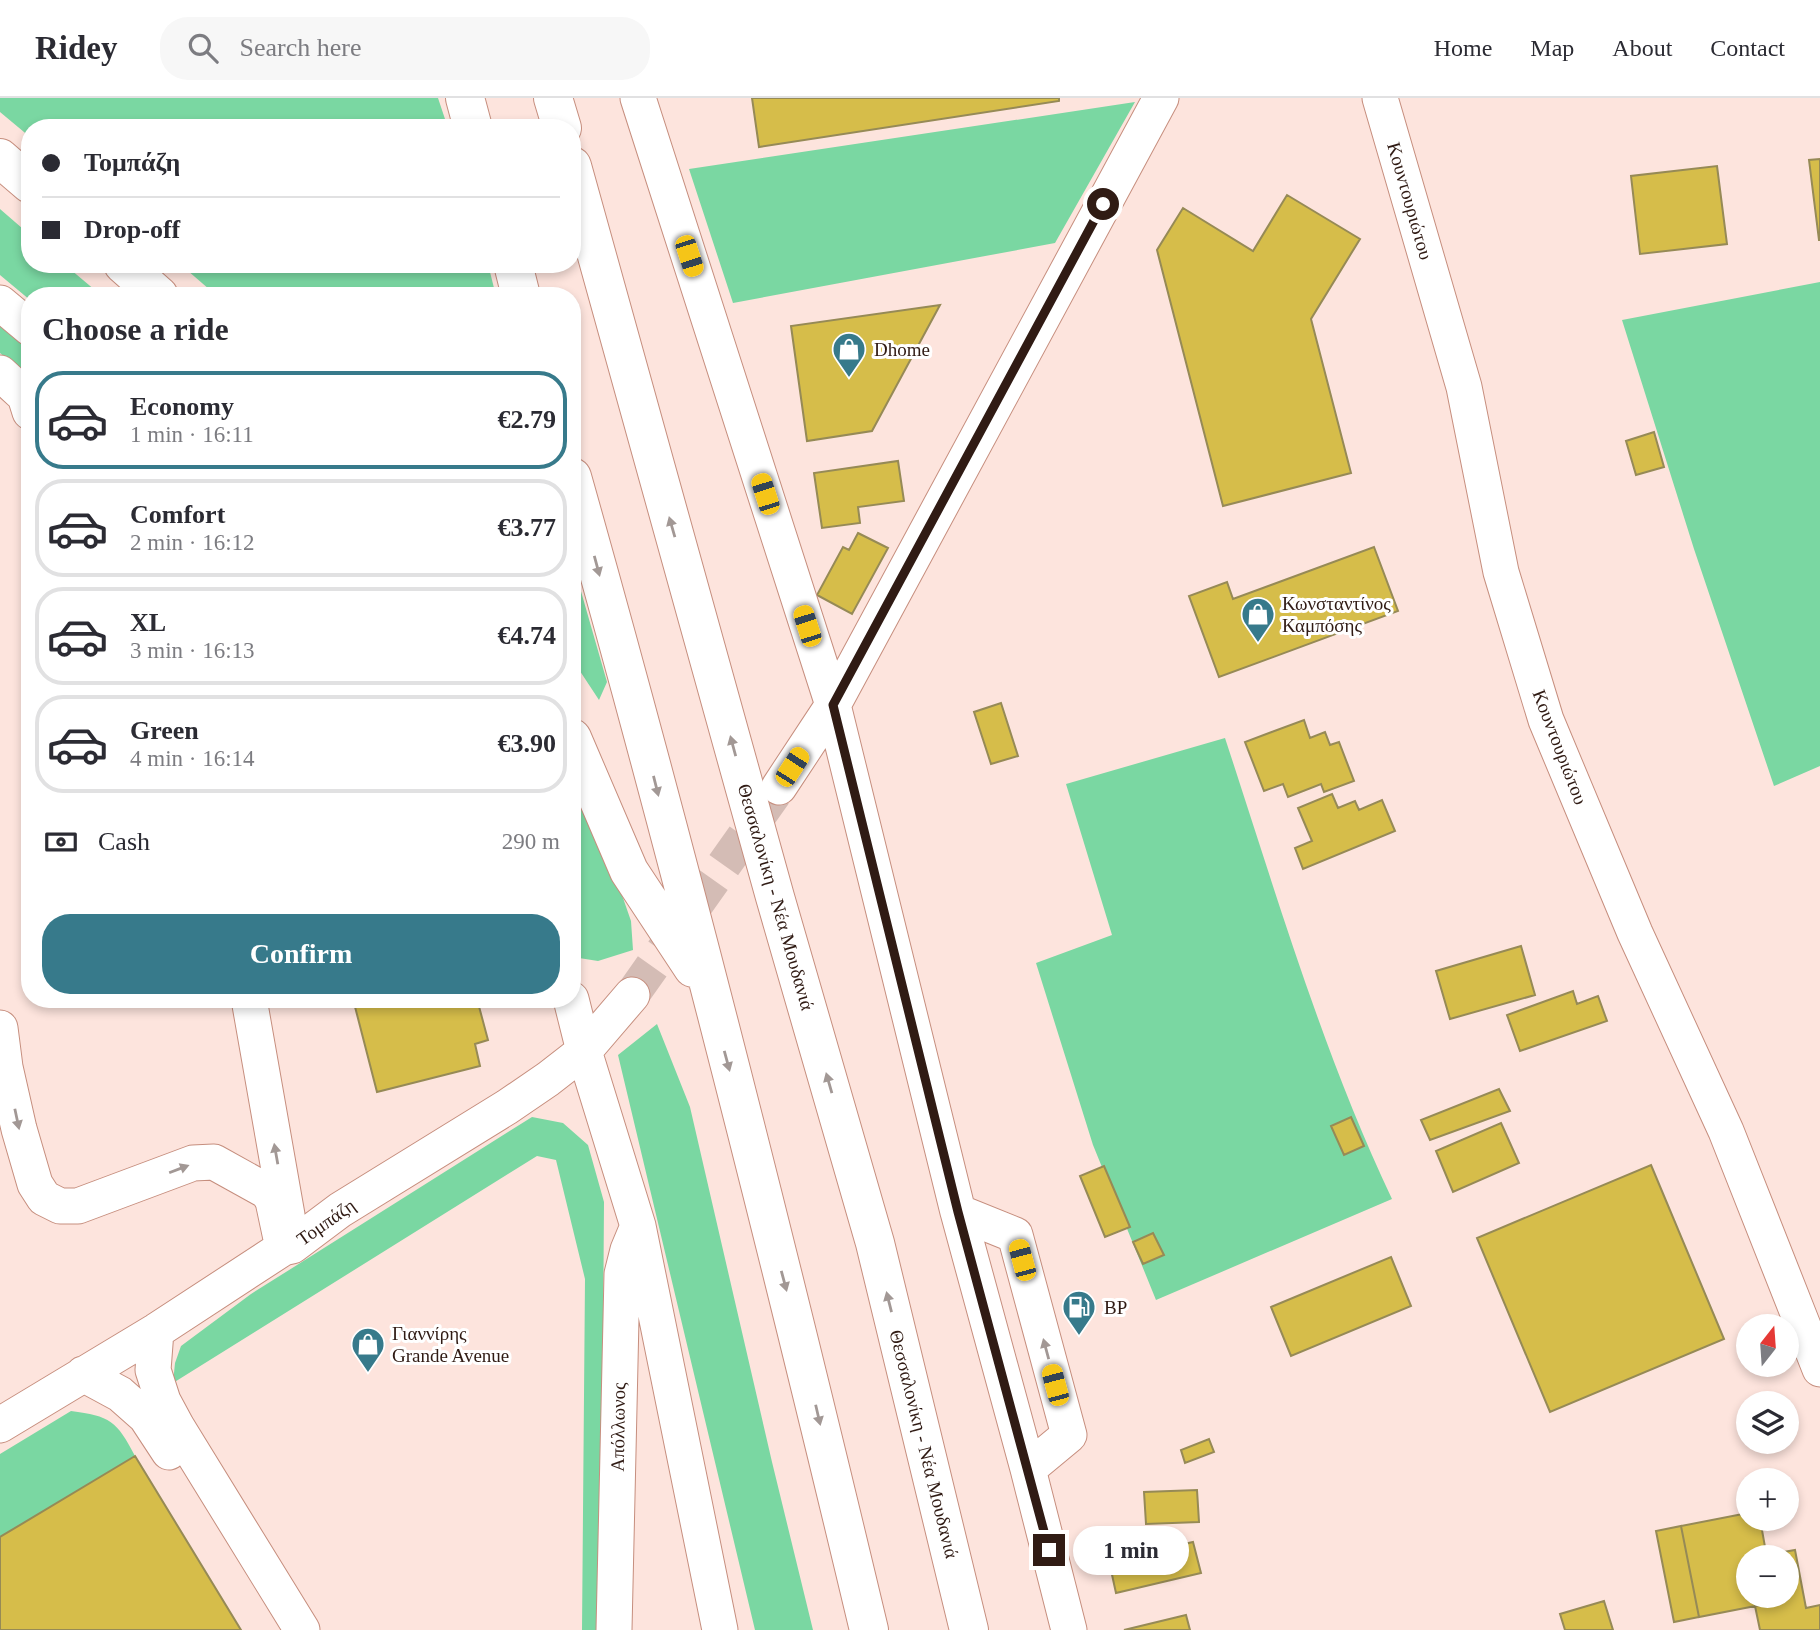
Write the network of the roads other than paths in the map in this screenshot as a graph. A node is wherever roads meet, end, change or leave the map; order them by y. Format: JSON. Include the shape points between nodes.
{"nodes":[{"id":1,"x":465,"y":98,"type":"edge"},
{"id":2,"x":554,"y":98,"type":"edge"},
{"id":3,"x":638,"y":98,"type":"edge"},
{"id":4,"x":1161,"y":98,"type":"edge"},
{"id":5,"x":1380,"y":98,"type":"edge"},
{"id":6,"x":471,"y":119,"type":"edge"},
{"id":7,"x":560,"y":119,"type":"edge"},
{"id":8,"x":0,"y":158,"type":"edge"},
{"id":9,"x":21,"y":176,"type":"edge"},
{"id":10,"x":581,"y":198,"type":"edge"},
{"id":11,"x":132,"y":273,"type":"edge"},
{"id":12,"x":149,"y":287,"type":"edge"},
{"id":13,"x":0,"y":303,"type":"edge"},
{"id":14,"x":21,"y":320,"type":"edge"},
{"id":15,"x":0,"y":373,"type":"edge"},
{"id":16,"x":21,"y":392,"type":"edge"},
{"id":17,"x":581,"y":509,"type":"edge"},
{"id":18,"x":833,"y":705,"type":"junction"},
{"id":19,"x":581,"y":759,"type":"edge"},
{"id":20,"x":779,"y":788,"type":"tunnel mouth"},
{"id":21,"x":632,"y":995,"type":"tunnel mouth"},
{"id":22,"x":710,"y":995,"type":"junction"},
{"id":23,"x":250,"y":1008,"type":"edge"},
{"id":24,"x":573,"y":1008,"type":"edge"},
{"id":25,"x":0,"y":1028,"type":"edge"},
{"id":26,"x":584,"y":1051,"type":"junction"},
{"id":27,"x":958,"y":1212,"type":"junction"},
{"id":28,"x":638,"y":1226,"type":"junction"},
{"id":29,"x":288,"y":1247,"type":"junction"},
{"id":30,"x":156,"y":1331,"type":"junction"},
{"id":31,"x":1820,"y":1369,"type":"edge"},
{"id":32,"x":83,"y":1374,"type":"junction"},
{"id":33,"x":1,"y":1419,"type":"edge"},
{"id":34,"x":1028,"y":1469,"type":"junction"},
{"id":35,"x":282,"y":1630,"type":"edge"},
{"id":36,"x":302,"y":1630,"type":"edge"},
{"id":37,"x":614,"y":1630,"type":"edge"},
{"id":38,"x":720,"y":1630,"type":"edge"},
{"id":39,"x":869,"y":1630,"type":"edge"},
{"id":40,"x":969,"y":1630,"type":"edge"},
{"id":41,"x":1069,"y":1630,"type":"edge"}],
"edges":[{"from":1,"to":6,"type":"highway"},
{"from":2,"to":7,"type":"highway"},
{"from":3,"to":18,"type":"street"},
{"from":4,"to":18,"type":"street"},
{"from":5,"to":31,"type":"street","name":"Κουντουριώτου","via":[[1464,387],[1501,572],[1546,720],[1635,933],[1727,1131]]},
{"from":8,"to":9,"type":"highway"},
{"from":40,"to":10,"type":"highway","name":"Θεσσαλονίκη - Νέα Μουδανιά","one_way":true,"via":[[875,1243]]},
{"from":11,"to":12,"type":"highway"},
{"from":13,"to":14,"type":"street"},
{"from":15,"to":16,"type":"street"},
{"from":17,"to":22,"type":"highway","one_way":true},
{"from":18,"to":20,"type":"street"},
{"from":18,"to":27,"type":"street"},
{"from":19,"to":22,"type":"highway","via":[[629,871]]},
{"from":21,"to":26,"type":"street","name":"Τομπάζη"},
{"from":22,"to":39,"type":"highway","one_way":true},
{"from":29,"to":23,"type":"street","one_way":true},
{"from":24,"to":26,"type":"street"},
{"from":25,"to":29,"type":"street","one_way":true,"via":[[19,1129],[35,1184],[44,1198],[60,1206],[78,1206],[194,1163],[214,1162],[268,1192]]},
{"from":26,"to":28,"type":"street"},
{"from":26,"to":29,"type":"street","name":"Τομπάζη","via":[[507,1107]]},
{"from":27,"to":34,"type":"street"},
{"from":34,"to":27,"type":"street","one_way":true,"via":[[1069,1435],[1015,1235]]},
{"from":28,"to":37,"type":"street","name":"Απόλλωνος","via":[[622,1274]]},
{"from":28,"to":38,"type":"street"},
{"from":29,"to":30,"type":"street","name":"Τομπάζη"},
{"from":30,"to":32,"type":"street","name":"Τομπάζη"},
{"from":30,"to":36,"type":"street","via":[[153,1370],[163,1401]]},
{"from":32,"to":33,"type":"street","name":"Τομπάζη"},
{"from":32,"to":35,"type":"street","via":[[120,1394],[146,1417]]},
{"from":34,"to":41,"type":"street"}]}
